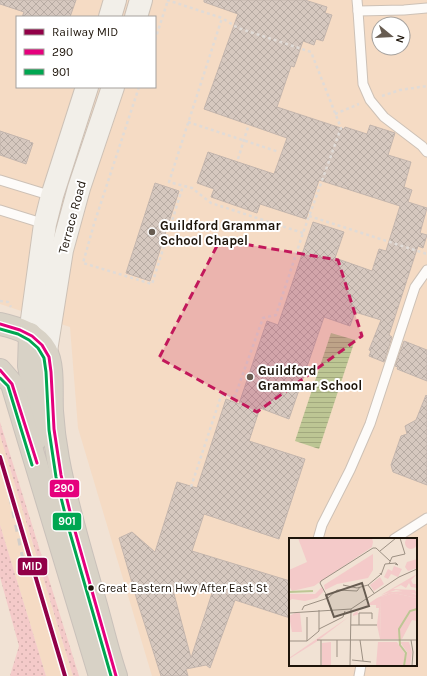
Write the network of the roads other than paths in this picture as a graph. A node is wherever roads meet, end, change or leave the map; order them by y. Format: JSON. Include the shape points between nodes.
{"nodes":[{"id":1,"x":115,"y":0,"type":"edge"},
{"id":2,"x":141,"y":0,"type":"edge"},
{"id":3,"x":357,"y":0,"type":"edge"},
{"id":4,"x":427,"y":8,"type":"edge"},
{"id":5,"x":358,"y":11,"type":"junction"},
{"id":6,"x":110,"y":16,"type":"edge"},
{"id":7,"x":136,"y":16,"type":"edge"},
{"id":8,"x":87,"y":88,"type":"edge"},
{"id":9,"x":113,"y":88,"type":"edge"},
{"id":10,"x":427,"y":152,"type":"edge"},
{"id":11,"x":0,"y":180,"type":"edge"},
{"id":12,"x":52,"y":196,"type":"junction"},
{"id":13,"x":0,"y":210,"type":"edge"},
{"id":14,"x":45,"y":224,"type":"junction"},
{"id":15,"x":427,"y":270,"type":"edge"},
{"id":16,"x":0,"y":324,"type":"edge"},
{"id":17,"x":30,"y":334,"type":"junction"},
{"id":18,"x":46,"y":352,"type":"junction"},
{"id":19,"x":0,"y":370,"type":"edge"},
{"id":20,"x":33,"y":450,"type":"junction"},
{"id":21,"x":427,"y":518,"type":"edge"},
{"id":22,"x":318,"y":538,"type":"edge"},
{"id":23,"x":396,"y":538,"type":"edge"},
{"id":24,"x":361,"y":666,"type":"edge"},
{"id":25,"x":100,"y":676,"type":"edge"},
{"id":26,"x":116,"y":676,"type":"edge"},
{"id":27,"x":359,"y":676,"type":"edge"}],
"edges":[{"from":1,"to":6,"type":"street"},
{"from":2,"to":7,"type":"street"},
{"from":3,"to":5,"type":"lane"},
{"from":4,"to":5,"type":"lane"},
{"from":5,"to":10,"type":"lane","via":[[363,84],[370,100],[384,117]]},
{"from":8,"to":12,"type":"street","name":"Terrace Road"},
{"from":9,"to":18,"type":"street","name":"Terrace Road","via":[[79,188],[62,250]]},
{"from":11,"to":12,"type":"lane"},
{"from":12,"to":14,"type":"street","name":"Terrace Road"},
{"from":13,"to":14,"type":"lane"},
{"from":14,"to":17,"type":"street","name":"Terrace Road"},
{"from":15,"to":22,"type":"lane","via":[[415,287],[370,424]]},
{"from":16,"to":17,"type":"highway"},
{"from":17,"to":18,"type":"highway"},
{"from":17,"to":20,"type":"highway","via":[[29,366],[40,425]]},
{"from":18,"to":26,"type":"highway","via":[[50,367],[58,459],[71,517]]},
{"from":19,"to":20,"type":"highway","via":[[12,384]]},
{"from":20,"to":25,"type":"highway"},
{"from":21,"to":23,"type":"lane"},
{"from":24,"to":27,"type":"lane"}]}
